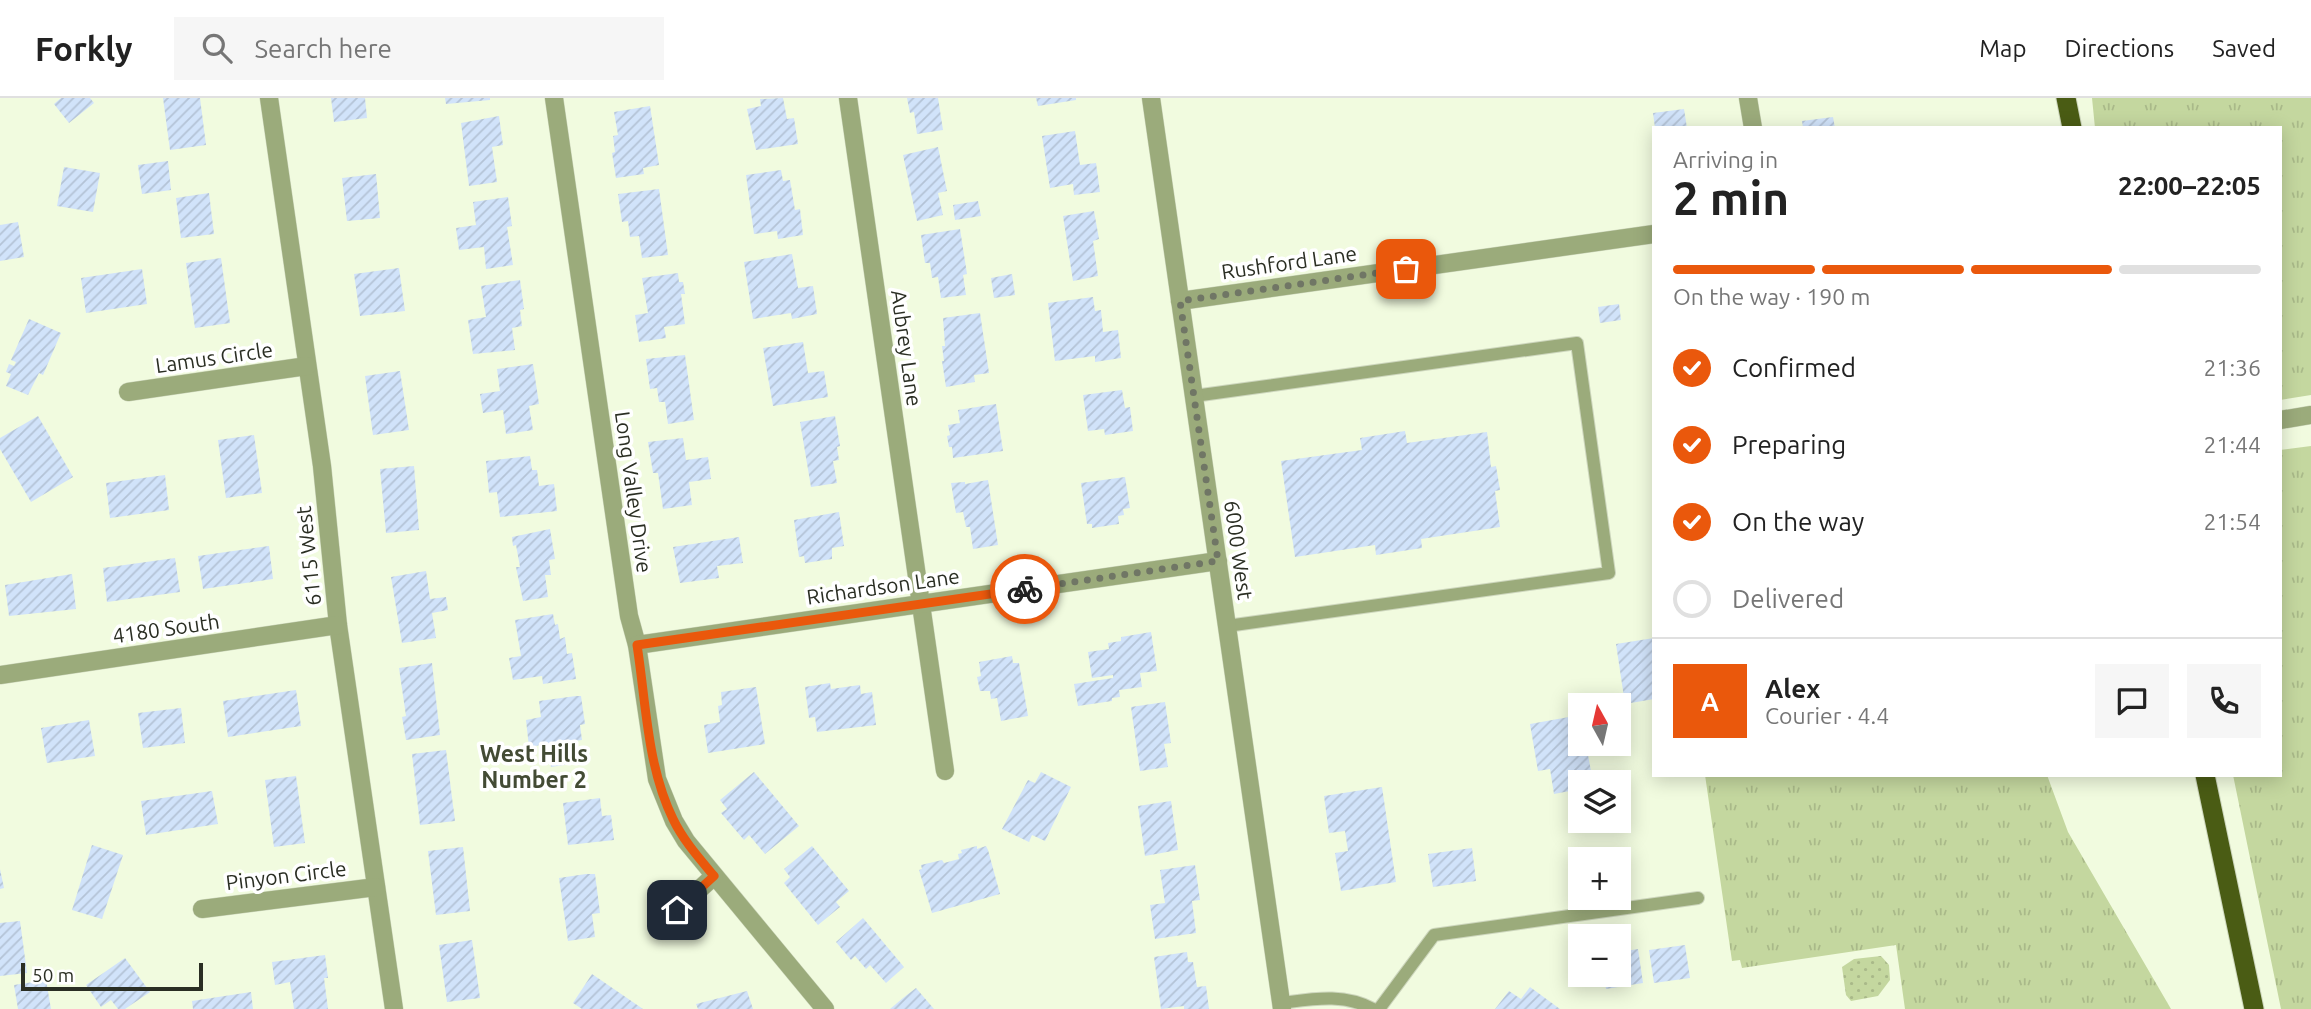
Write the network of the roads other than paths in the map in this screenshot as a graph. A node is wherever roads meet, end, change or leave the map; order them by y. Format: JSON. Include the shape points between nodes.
{"nodes":[{"id":1,"x":268,"y":98,"type":"edge"},
{"id":2,"x":554,"y":98,"type":"edge"},
{"id":3,"x":848,"y":98,"type":"edge"},
{"id":4,"x":1151,"y":98,"type":"edge"},
{"id":5,"x":1748,"y":98,"type":"edge"},
{"id":6,"x":2066,"y":98,"type":"edge"},
{"id":7,"x":1753,"y":126,"type":"edge"},
{"id":8,"x":2072,"y":126,"type":"edge"},
{"id":9,"x":1652,"y":234,"type":"edge"},
{"id":10,"x":1180,"y":301,"type":"junction"},
{"id":11,"x":307,"y":366,"type":"junction"},
{"id":12,"x":128,"y":392,"type":"dead end"},
{"id":13,"x":1194,"y":397,"type":"junction"},
{"id":14,"x":2311,"y":415,"type":"edge"},
{"id":15,"x":2282,"y":420,"type":"edge"},
{"id":16,"x":1218,"y":561,"type":"junction"},
{"id":17,"x":921,"y":604,"type":"junction"},
{"id":18,"x":338,"y":625,"type":"junction"},
{"id":19,"x":1227,"y":626,"type":"junction"},
{"id":20,"x":637,"y":645,"type":"junction"},
{"id":21,"x":0,"y":675,"type":"edge"},
{"id":22,"x":945,"y":772,"type":"dead end"},
{"id":23,"x":2205,"y":777,"type":"edge"},
{"id":24,"x":714,"y":876,"type":"junction"},
{"id":25,"x":376,"y":887,"type":"junction"},
{"id":26,"x":1698,"y":898,"type":"dead end"},
{"id":27,"x":202,"y":909,"type":"dead end"},
{"id":28,"x":677,"y":910,"type":"dead end"},
{"id":29,"x":1281,"y":1006,"type":"edge"},
{"id":30,"x":394,"y":1009,"type":"edge"},
{"id":31,"x":825,"y":1009,"type":"edge"},
{"id":32,"x":1376,"y":1009,"type":"edge"},
{"id":33,"x":2254,"y":1009,"type":"edge"}],
"edges":[{"from":1,"to":11,"type":"street","name":"6115 West"},
{"from":2,"to":20,"type":"street","name":"Long Valley Drive"},
{"from":3,"to":17,"type":"street","name":"Aubrey Lane"},
{"from":4,"to":10,"type":"street","name":"6000 West"},
{"from":5,"to":7,"type":"street"},
{"from":6,"to":8,"type":"highway"},
{"from":9,"to":10,"type":"street","name":"Rushford Lane"},
{"from":10,"to":13,"type":"street","name":"6000 West"},
{"from":11,"to":12,"type":"street","name":"Lamus Circle"},
{"from":11,"to":18,"type":"street","name":"6115 West"},
{"from":13,"to":16,"type":"street","name":"6000 West"},
{"from":13,"to":19,"type":"lane","via":[[1577,343],[1609,573]]},
{"from":14,"to":15,"type":"street"},
{"from":16,"to":17,"type":"street","name":"Richardson Lane"},
{"from":16,"to":19,"type":"street","name":"6000 West"},
{"from":17,"to":20,"type":"street","name":"Richardson Lane"},
{"from":17,"to":22,"type":"street","name":"Aubrey Lane"},
{"from":18,"to":21,"type":"street","name":"4180 South"},
{"from":18,"to":25,"type":"street","name":"6115 West"},
{"from":19,"to":29,"type":"street","name":"6000 West"},
{"from":20,"to":24,"type":"street","name":"Long Valley Drive","via":[[661,790],[680,831]]},
{"from":23,"to":33,"type":"highway"},
{"from":24,"to":28,"type":"street"},
{"from":24,"to":31,"type":"street","name":"Long Valley Drive"},
{"from":25,"to":27,"type":"street","name":"Pinyon Circle"},
{"from":25,"to":30,"type":"street","name":"6115 West"},
{"from":26,"to":32,"type":"lane","via":[[1434,935]]},
{"from":29,"to":32,"type":"lane","via":[[1334,997]]}]}
